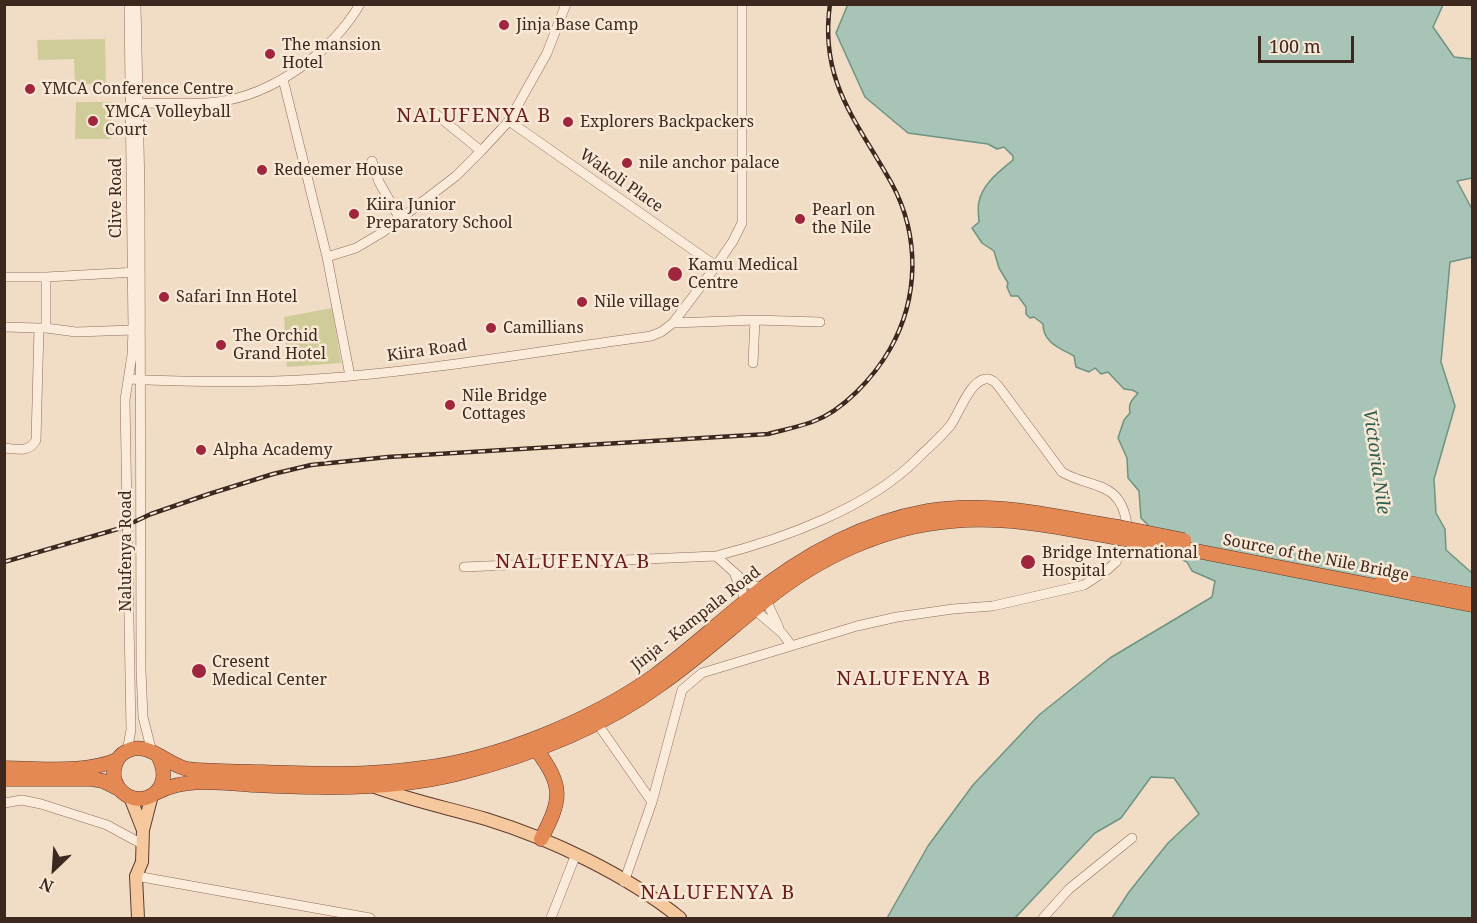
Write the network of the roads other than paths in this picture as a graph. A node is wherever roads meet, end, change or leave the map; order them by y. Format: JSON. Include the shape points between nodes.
{"nodes":[{"id":1,"x":129,"y":4,"type":"edge"},
{"id":2,"x":136,"y":4,"type":"edge"},
{"id":3,"x":566,"y":4,"type":"edge"},
{"id":4,"x":742,"y":4,"type":"edge"},
{"id":5,"x":357,"y":6,"type":"edge"},
{"id":6,"x":283,"y":79,"type":"junction"},
{"id":7,"x":139,"y":102,"type":"junction"},
{"id":8,"x":432,"y":111,"type":"dead end"},
{"id":9,"x":509,"y":121,"type":"junction"},
{"id":10,"x":481,"y":151,"type":"junction"},
{"id":11,"x":372,"y":161,"type":"dead end"},
{"id":12,"x":400,"y":219,"type":"junction"},
{"id":13,"x":327,"y":257,"type":"junction"},
{"id":14,"x":716,"y":267,"type":"junction"},
{"id":15,"x":136,"y":272,"type":"junction"},
{"id":16,"x":4,"y":277,"type":"edge"},
{"id":17,"x":46,"y":277,"type":"junction"},
{"id":18,"x":755,"y":320,"type":"junction"},
{"id":19,"x":820,"y":322,"type":"dead end"},
{"id":20,"x":672,"y":323,"type":"junction"},
{"id":21,"x":4,"y":327,"type":"edge"},
{"id":22,"x":42,"y":328,"type":"junction"},
{"id":23,"x":133,"y":330,"type":"junction"},
{"id":24,"x":141,"y":349,"type":"joint"},
{"id":25,"x":132,"y":355,"type":"joint"},
{"id":26,"x":753,"y":363,"type":"dead end"},
{"id":27,"x":350,"y":376,"type":"junction"},
{"id":28,"x":128,"y":379,"type":"junction"},
{"id":29,"x":141,"y":380,"type":"junction"},
{"id":30,"x":4,"y":448,"type":"edge"},
{"id":31,"x":1122,"y":534,"type":"junction"},
{"id":32,"x":716,"y":555,"type":"junction"},
{"id":33,"x":464,"y":567,"type":"dead end"},
{"id":34,"x":731,"y":569,"type":"junction"},
{"id":35,"x":764,"y":594,"type":"junction"},
{"id":36,"x":1473,"y":596,"type":"edge"},
{"id":37,"x":750,"y":605,"type":"junction"},
{"id":38,"x":1473,"y":605,"type":"edge"},
{"id":39,"x":782,"y":633,"type":"junction"},
{"id":40,"x":791,"y":645,"type":"junction"},
{"id":41,"x":597,"y":723,"type":"junction"},
{"id":42,"x":536,"y":749,"type":"junction"},
{"id":43,"x":155,"y":754,"type":"junction"},
{"id":44,"x":122,"y":755,"type":"junction"},
{"id":45,"x":4,"y":768,"type":"edge"},
{"id":46,"x":4,"y":779,"type":"edge"},
{"id":47,"x":370,"y":785,"type":"junction"},
{"id":48,"x":124,"y":793,"type":"junction"},
{"id":49,"x":155,"y":793,"type":"junction"},
{"id":50,"x":4,"y":802,"type":"edge"},
{"id":51,"x":652,"y":802,"type":"junction"},
{"id":52,"x":143,"y":830,"type":"junction"},
{"id":53,"x":1132,"y":838,"type":"dead end"},
{"id":54,"x":541,"y":839,"type":"junction"},
{"id":55,"x":142,"y":844,"type":"junction"},
{"id":56,"x":576,"y":855,"type":"junction"},
{"id":57,"x":136,"y":876,"type":"junction"},
{"id":58,"x":624,"y":882,"type":"junction"},
{"id":59,"x":138,"y":918,"type":"edge"},
{"id":60,"x":370,"y":918,"type":"edge"},
{"id":61,"x":551,"y":918,"type":"edge"},
{"id":62,"x":680,"y":918,"type":"edge"},
{"id":63,"x":1043,"y":918,"type":"edge"}],
"edges":[{"from":1,"to":15,"type":"street","name":"Clive Road"},
{"from":2,"to":7,"type":"street","name":"Clive Road"},
{"from":3,"to":9,"type":"street","via":[[547,52]]},
{"from":4,"to":14,"type":"street","name":"Kiira Road","via":[[744,212],[738,231]]},
{"from":5,"to":6,"type":"street","via":[[325,47]]},
{"from":6,"to":7,"type":"street","via":[[218,102]]},
{"from":6,"to":13,"type":"street"},
{"from":7,"to":15,"type":"street","name":"Clive Road"},
{"from":8,"to":10,"type":"street"},
{"from":9,"to":10,"type":"street"},
{"from":9,"to":14,"type":"street","name":"Wakoli Place"},
{"from":10,"to":12,"type":"street","via":[[456,176]]},
{"from":11,"to":12,"type":"street"},
{"from":12,"to":13,"type":"street","via":[[356,248]]},
{"from":13,"to":27,"type":"street"},
{"from":14,"to":20,"type":"street","name":"Kiira Road"},
{"from":15,"to":17,"type":"street"},
{"from":15,"to":23,"type":"street","name":"Clive Road"},
{"from":15,"to":24,"type":"street","name":"Clive Road"},
{"from":16,"to":17,"type":"street"},
{"from":17,"to":22,"type":"street"},
{"from":18,"to":19,"type":"street"},
{"from":18,"to":20,"type":"street"},
{"from":18,"to":26,"type":"street"},
{"from":20,"to":27,"type":"street","name":"Kiira Road","via":[[651,336]]},
{"from":21,"to":22,"type":"street"},
{"from":22,"to":23,"type":"street","via":[[76,332]]},
{"from":22,"to":30,"type":"street","via":[[36,440],[25,450]]},
{"from":23,"to":25,"type":"street","name":"Clive Road"},
{"from":24,"to":29,"type":"street","name":"Nalufenya Road"},
{"from":25,"to":28,"type":"street","name":"Nalufenya Road"},
{"from":27,"to":29,"type":"street","name":"Kiira Road"},
{"from":28,"to":29,"type":"street","name":"Kiira Road"},
{"from":28,"to":44,"type":"street","name":"Nalufenya Road","via":[[125,433],[131,730]]},
{"from":29,"to":43,"type":"street","name":"Nalufenya Road","via":[[141,670],[143,717]]},
{"from":31,"to":32,"type":"street","via":[[1125,515],[1115,496],[1106,488],[1062,472],[1014,406],[992,379],[986,378],[976,383],[950,426],[914,462],[877,490],[824,518],[752,546]]},
{"from":31,"to":35,"type":"highway","name":"Jinja - Kampala Road","via":[[1004,508],[929,511],[876,523],[811,554]]},
{"from":31,"to":36,"type":"highway","name":"Source of the Nile Bridge","bridge":true},
{"from":31,"to":38,"type":"highway","name":"Source of the Nile Bridge","bridge":true},
{"from":31,"to":40,"type":"street","via":[[1116,562],[1084,585],[993,606],[897,617]]},
{"from":32,"to":33,"type":"street"},
{"from":32,"to":34,"type":"street"},
{"from":34,"to":35,"type":"street"},
{"from":34,"to":37,"type":"street"},
{"from":35,"to":37,"type":"highway","name":"Jinja - Kampala Road"},
{"from":35,"to":39,"type":"street"},
{"from":37,"to":39,"type":"street"},
{"from":37,"to":41,"type":"highway","name":"Jinja - Kampala Road","via":[[659,687]]},
{"from":37,"to":43,"type":"highway","name":"Jinja - Kampala Road","via":[[621,696],[563,726],[484,755],[422,768],[320,775],[186,768]]},
{"from":39,"to":40,"type":"street"},
{"from":40,"to":51,"type":"street","via":[[702,673],[682,690]]},
{"from":41,"to":42,"type":"highway","name":"Jinja - Kampala Road"},
{"from":41,"to":51,"type":"street"},
{"from":42,"to":47,"type":"highway","name":"Jinja - Kampala Road","via":[[456,774]]},
{"from":42,"to":54,"type":"highway","via":[[548,765],[558,797]]},
{"from":43,"to":44,"type":"highway","via":[[137,748]]},
{"from":43,"to":49,"type":"highway","via":[[164,770],[163,784]]},
{"from":44,"to":45,"type":"highway","via":[[106,764],[85,768]]},
{"from":44,"to":48,"type":"highway","via":[[114,773]]},
{"from":46,"to":48,"type":"highway","via":[[92,779]]},
{"from":47,"to":49,"type":"highway","name":"Jinja - Kampala Road","via":[[194,782]]},
{"from":47,"to":54,"type":"main road"},
{"from":48,"to":49,"type":"highway","via":[[137,798]]},
{"from":48,"to":52,"type":"main road"},
{"from":49,"to":52,"type":"main road"},
{"from":50,"to":55,"type":"street","via":[[41,804],[107,825]]},
{"from":51,"to":58,"type":"street"},
{"from":52,"to":55,"type":"main road"},
{"from":53,"to":63,"type":"street","via":[[1069,889]]},
{"from":54,"to":56,"type":"main road"},
{"from":55,"to":57,"type":"main road","via":[[142,862]]},
{"from":56,"to":58,"type":"main road"},
{"from":56,"to":61,"type":"street"},
{"from":57,"to":59,"type":"main road"},
{"from":57,"to":60,"type":"street"},
{"from":58,"to":62,"type":"main road"}]}
